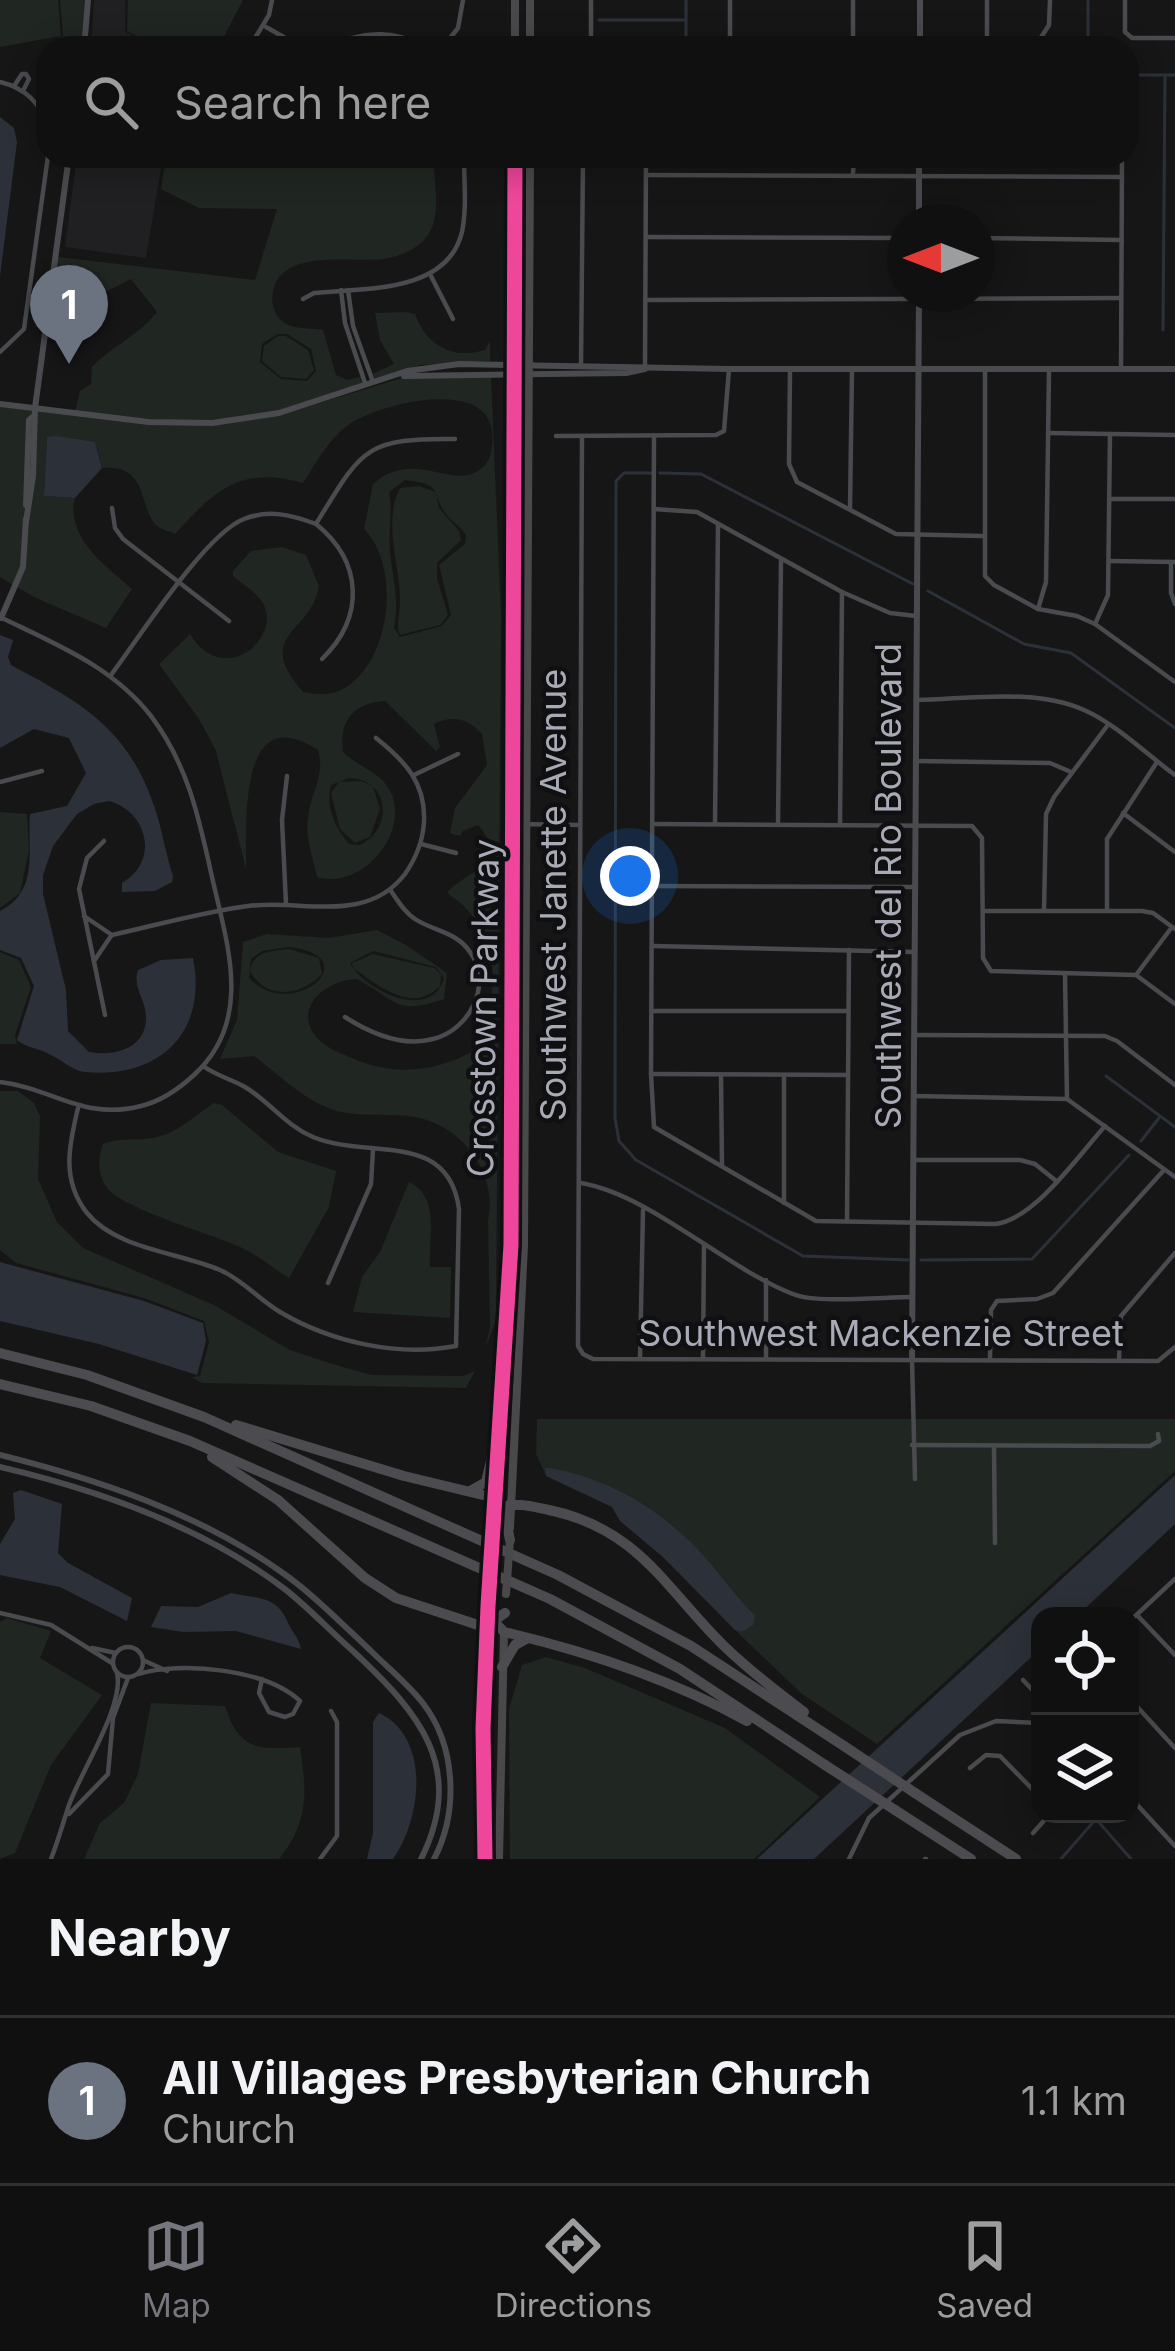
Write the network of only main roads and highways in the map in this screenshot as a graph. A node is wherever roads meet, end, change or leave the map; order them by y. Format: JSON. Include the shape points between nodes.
{"nodes":[{"id":1,"x":515,"y":0,"type":"edge"},
{"id":2,"x":530,"y":0,"type":"edge"},
{"id":3,"x":515,"y":36,"type":"edge"},
{"id":4,"x":530,"y":36,"type":"edge"},
{"id":5,"x":515,"y":168,"type":"edge"},
{"id":6,"x":530,"y":168,"type":"edge"},
{"id":7,"x":512,"y":1179,"type":"junction"},
{"id":8,"x":524,"y":1234,"type":"junction"},
{"id":9,"x":0,"y":1353,"type":"edge"},
{"id":10,"x":0,"y":1384,"type":"edge"},
{"id":11,"x":204,"y":1417,"type":"junction"},
{"id":12,"x":500,"y":1423,"type":"junction"},
{"id":13,"x":190,"y":1441,"type":"junction"},
{"id":14,"x":469,"y":1492,"type":"junction"},
{"id":15,"x":503,"y":1503,"type":"junction"},
{"id":16,"x":494,"y":1517,"type":"joint"},
{"id":17,"x":510,"y":1540,"type":"joint"},
{"id":18,"x":489,"y":1586,"type":"joint"},
{"id":19,"x":496,"y":1620,"type":"junction"},
{"id":20,"x":504,"y":1632,"type":"junction"},
{"id":21,"x":529,"y":1638,"type":"junction"},
{"id":22,"x":502,"y":1667,"type":"junction"},
{"id":23,"x":783,"y":1736,"type":"junction"},
{"id":24,"x":833,"y":1738,"type":"junction"},
{"id":25,"x":485,"y":1859,"type":"edge"},
{"id":26,"x":499,"y":1859,"type":"edge"},
{"id":27,"x":971,"y":1859,"type":"edge"},
{"id":28,"x":1016,"y":1859,"type":"edge"}],
"edges":[{"from":1,"to":3,"type":"main road"},
{"from":2,"to":4,"type":"main road"},
{"from":5,"to":7,"type":"main road","name":"Crosstown Parkway"},
{"from":6,"to":8,"type":"main road","name":"Crosstown Parkway"},
{"from":7,"to":8,"type":"main road","via":[[519,1179]]},
{"from":7,"to":12,"type":"main road","name":"Crosstown Parkway"},
{"from":8,"to":15,"type":"main road","name":"Crosstown Parkway"},
{"from":9,"to":11,"type":"highway"},
{"from":10,"to":13,"type":"highway"},
{"from":11,"to":14,"type":"highway"},
{"from":11,"to":24,"type":"highway","via":[[628,1610]]},
{"from":12,"to":14,"type":"highway","via":[[487,1482]]},
{"from":12,"to":15,"type":"main road","name":"Crosstown Parkway"},
{"from":13,"to":19,"type":"highway","via":[[278,1500],[396,1598],[434,1613]]},
{"from":13,"to":23,"type":"highway","via":[[566,1608]]},
{"from":14,"to":15,"type":"highway"},
{"from":15,"to":16,"type":"highway"},
{"from":15,"to":17,"type":"highway"},
{"from":15,"to":24,"type":"highway","via":[[578,1519],[631,1547],[722,1643]]},
{"from":16,"to":18,"type":"main road","bridge":true},
{"from":17,"to":19,"type":"main road","bridge":true},
{"from":18,"to":19,"type":"highway"},
{"from":19,"to":20,"type":"highway"},
{"from":19,"to":25,"type":"main road","via":[[483,1728]]},
{"from":20,"to":21,"type":"highway"},
{"from":20,"to":22,"type":"main road"},
{"from":21,"to":22,"type":"highway","via":[[514,1645]]},
{"from":21,"to":23,"type":"highway","via":[[678,1686]]},
{"from":22,"to":26,"type":"main road"},
{"from":23,"to":27,"type":"highway","bridge":true},
{"from":24,"to":28,"type":"highway","bridge":true}]}
